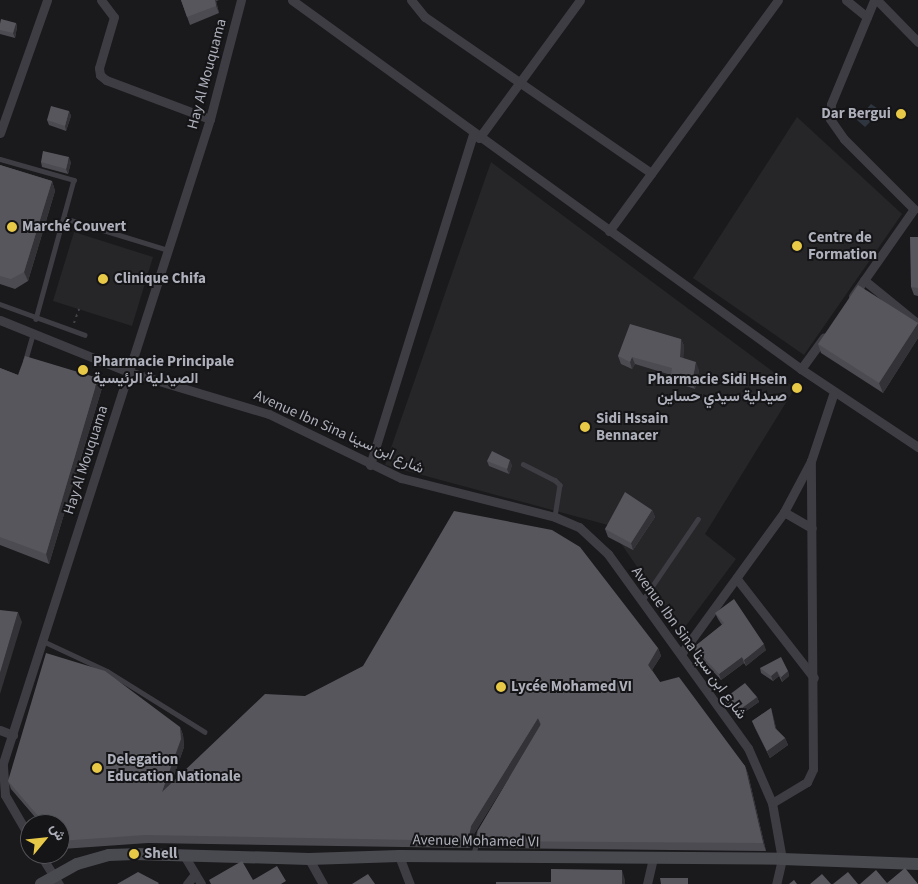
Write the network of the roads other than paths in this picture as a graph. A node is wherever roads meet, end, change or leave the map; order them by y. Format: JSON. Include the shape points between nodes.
{"nodes":[{"id":1,"x":47,"y":0,"type":"edge"},
{"id":2,"x":101,"y":0,"type":"edge"},
{"id":3,"x":241,"y":0,"type":"edge"},
{"id":4,"x":292,"y":0,"type":"edge"},
{"id":5,"x":411,"y":0,"type":"edge"},
{"id":6,"x":580,"y":0,"type":"edge"},
{"id":7,"x":778,"y":0,"type":"edge"},
{"id":8,"x":846,"y":0,"type":"edge"},
{"id":9,"x":876,"y":0,"type":"edge"},
{"id":10,"x":867,"y":17,"type":"junction"},
{"id":11,"x":918,"y":42,"type":"edge"},
{"id":12,"x":520,"y":82,"type":"junction"},
{"id":13,"x":210,"y":119,"type":"junction"},
{"id":14,"x":0,"y":132,"type":"edge"},
{"id":15,"x":476,"y":136,"type":"junction"},
{"id":16,"x":0,"y":159,"type":"edge"},
{"id":17,"x":651,"y":173,"type":"junction"},
{"id":18,"x":916,"y":209,"type":"edge"},
{"id":19,"x":64,"y":218,"type":"junction"},
{"id":20,"x":609,"y":231,"type":"junction"},
{"id":21,"x":169,"y":251,"type":"junction"},
{"id":22,"x":864,"y":280,"type":"junction"},
{"id":23,"x":0,"y":304,"type":"edge"},
{"id":24,"x":847,"y":304,"type":"edge"},
{"id":25,"x":36,"y":319,"type":"junction"},
{"id":26,"x":0,"y":320,"type":"edge"},
{"id":27,"x":918,"y":324,"type":"edge"},
{"id":28,"x":830,"y":329,"type":"edge"},
{"id":29,"x":33,"y":331,"type":"junction"},
{"id":30,"x":85,"y":335,"type":"dead end"},
{"id":31,"x":801,"y":369,"type":"junction"},
{"id":32,"x":22,"y":371,"type":"edge"},
{"id":33,"x":129,"y":372,"type":"junction"},
{"id":34,"x":834,"y":392,"type":"junction"},
{"id":35,"x":918,"y":447,"type":"edge"},
{"id":36,"x":811,"y":461,"type":"junction"},
{"id":37,"x":523,"y":464,"type":"dead end"},
{"id":38,"x":370,"y":465,"type":"junction"},
{"id":39,"x":784,"y":512,"type":"junction"},
{"id":40,"x":555,"y":517,"type":"junction"},
{"id":41,"x":698,"y":519,"type":"dead end"},
{"id":42,"x":812,"y":528,"type":"junction"},
{"id":43,"x":738,"y":579,"type":"junction"},
{"id":44,"x":641,"y":602,"type":"junction"},
{"id":45,"x":43,"y":641,"type":"junction"},
{"id":46,"x":681,"y":654,"type":"junction"},
{"id":47,"x":814,"y":678,"type":"junction"},
{"id":48,"x":0,"y":730,"type":"edge"},
{"id":49,"x":205,"y":732,"type":"dead end"},
{"id":50,"x":13,"y":735,"type":"junction"},
{"id":51,"x":772,"y":803,"type":"junction"},
{"id":52,"x":20,"y":821,"type":"edge"},
{"id":53,"x":482,"y":828,"type":"edge"},
{"id":54,"x":399,"y":856,"type":"junction"},
{"id":55,"x":185,"y":857,"type":"junction"},
{"id":56,"x":473,"y":857,"type":"junction"},
{"id":57,"x":782,"y":858,"type":"junction"},
{"id":58,"x":310,"y":859,"type":"junction"},
{"id":59,"x":653,"y":859,"type":"junction"},
{"id":60,"x":47,"y":864,"type":"edge"},
{"id":61,"x":918,"y":864,"type":"edge"},
{"id":62,"x":195,"y":874,"type":"junction"},
{"id":63,"x":57,"y":880,"type":"edge"},
{"id":64,"x":41,"y":884,"type":"edge"},
{"id":65,"x":187,"y":884,"type":"edge"},
{"id":66,"x":201,"y":884,"type":"edge"},
{"id":67,"x":323,"y":884,"type":"edge"},
{"id":68,"x":410,"y":884,"type":"edge"},
{"id":69,"x":647,"y":884,"type":"edge"},
{"id":70,"x":776,"y":884,"type":"edge"}],
"edges":[{"from":1,"to":14,"type":"street"},
{"from":2,"to":13,"type":"street","via":[[114,17],[99,68],[100,75]]},
{"from":3,"to":13,"type":"street","name":"Hay Al Mouquama"},
{"from":4,"to":15,"type":"street"},
{"from":5,"to":12,"type":"street","via":[[425,17]]},
{"from":6,"to":12,"type":"street"},
{"from":7,"to":17,"type":"street"},
{"from":8,"to":10,"type":"street"},
{"from":9,"to":10,"type":"street"},
{"from":9,"to":11,"type":"street"},
{"from":10,"to":18,"type":"street","via":[[831,104],[830,119],[844,139]]},
{"from":12,"to":15,"type":"street"},
{"from":12,"to":17,"type":"street"},
{"from":13,"to":21,"type":"street","name":"Hay Al Mouquama"},
{"from":15,"to":20,"type":"street"},
{"from":15,"to":38,"type":"street"},
{"from":16,"to":19,"type":"lane","via":[[74,180]]},
{"from":17,"to":20,"type":"street"},
{"from":18,"to":22,"type":"street"},
{"from":19,"to":21,"type":"lane"},
{"from":19,"to":25,"type":"lane"},
{"from":20,"to":31,"type":"street"},
{"from":21,"to":33,"type":"street","name":"Hay Al Mouquama"},
{"from":22,"to":24,"type":"street"},
{"from":22,"to":27,"type":"street"},
{"from":23,"to":25,"type":"lane"},
{"from":25,"to":30,"type":"lane"},
{"from":26,"to":29,"type":"street","name":"Avenue Ibn Sina شارع ابن سينا"},
{"from":28,"to":31,"type":"street"},
{"from":29,"to":32,"type":"lane"},
{"from":29,"to":33,"type":"street","name":"Avenue Ibn Sina شارع ابن سينا"},
{"from":31,"to":34,"type":"street"},
{"from":33,"to":38,"type":"street","name":"Avenue Ibn Sina شارع ابن سينا","via":[[269,414]]},
{"from":33,"to":45,"type":"street","name":"Hay Al Mouquama"},
{"from":34,"to":35,"type":"street"},
{"from":34,"to":36,"type":"street"},
{"from":36,"to":39,"type":"street"},
{"from":36,"to":42,"type":"street"},
{"from":37,"to":40,"type":"lane","via":[[560,485]]},
{"from":38,"to":40,"type":"street","name":"Avenue Ibn Sina شارع ابن سينا","via":[[437,489]]},
{"from":39,"to":42,"type":"street"},
{"from":39,"to":43,"type":"street"},
{"from":40,"to":44,"type":"street","name":"Avenue Ibn Sina شارع ابن سينا","via":[[593,537]]},
{"from":41,"to":44,"type":"lane"},
{"from":42,"to":47,"type":"street"},
{"from":43,"to":46,"type":"street"},
{"from":43,"to":47,"type":"street"},
{"from":44,"to":46,"type":"street","name":"Avenue Ibn Sina شارع ابن سينا"},
{"from":45,"to":49,"type":"lane","via":[[107,671]]},
{"from":45,"to":50,"type":"street","name":"Hay Al Mouquama"},
{"from":46,"to":51,"type":"street","name":"Avenue Ibn Sina شارع ابن سينا","via":[[748,748]]},
{"from":47,"to":51,"type":"street","via":[[811,775],[807,782]]},
{"from":48,"to":50,"type":"street"},
{"from":50,"to":52,"type":"street","name":"Hay Al Mouquama","via":[[2,779],[5,795]]},
{"from":51,"to":57,"type":"street","name":"Avenue Ibn Sina شارع ابن سينا"},
{"from":53,"to":56,"type":"lane","via":[[473,846]]},
{"from":54,"to":56,"type":"main road","name":"Avenue Mohamed VI"},
{"from":54,"to":58,"type":"main road","name":"Avenue Mohamed VI"},
{"from":54,"to":68,"type":"street"},
{"from":55,"to":58,"type":"main road","name":"Avenue Mohamed VI"},
{"from":55,"to":62,"type":"street"},
{"from":55,"to":63,"type":"main road","name":"Avenue Mohamed VI","via":[[109,856],[77,864]]},
{"from":56,"to":59,"type":"main road","name":"Avenue Mohamed VI"},
{"from":57,"to":59,"type":"main road","name":"Avenue Mohamed VI"},
{"from":57,"to":61,"type":"main road","name":"Avenue Mohamed VI"},
{"from":57,"to":70,"type":"street"},
{"from":58,"to":67,"type":"street"},
{"from":59,"to":69,"type":"street"},
{"from":60,"to":63,"type":"street"},
{"from":62,"to":65,"type":"street"},
{"from":62,"to":66,"type":"street"},
{"from":63,"to":64,"type":"main road","name":"Avenue Mohamed VI"}]}
